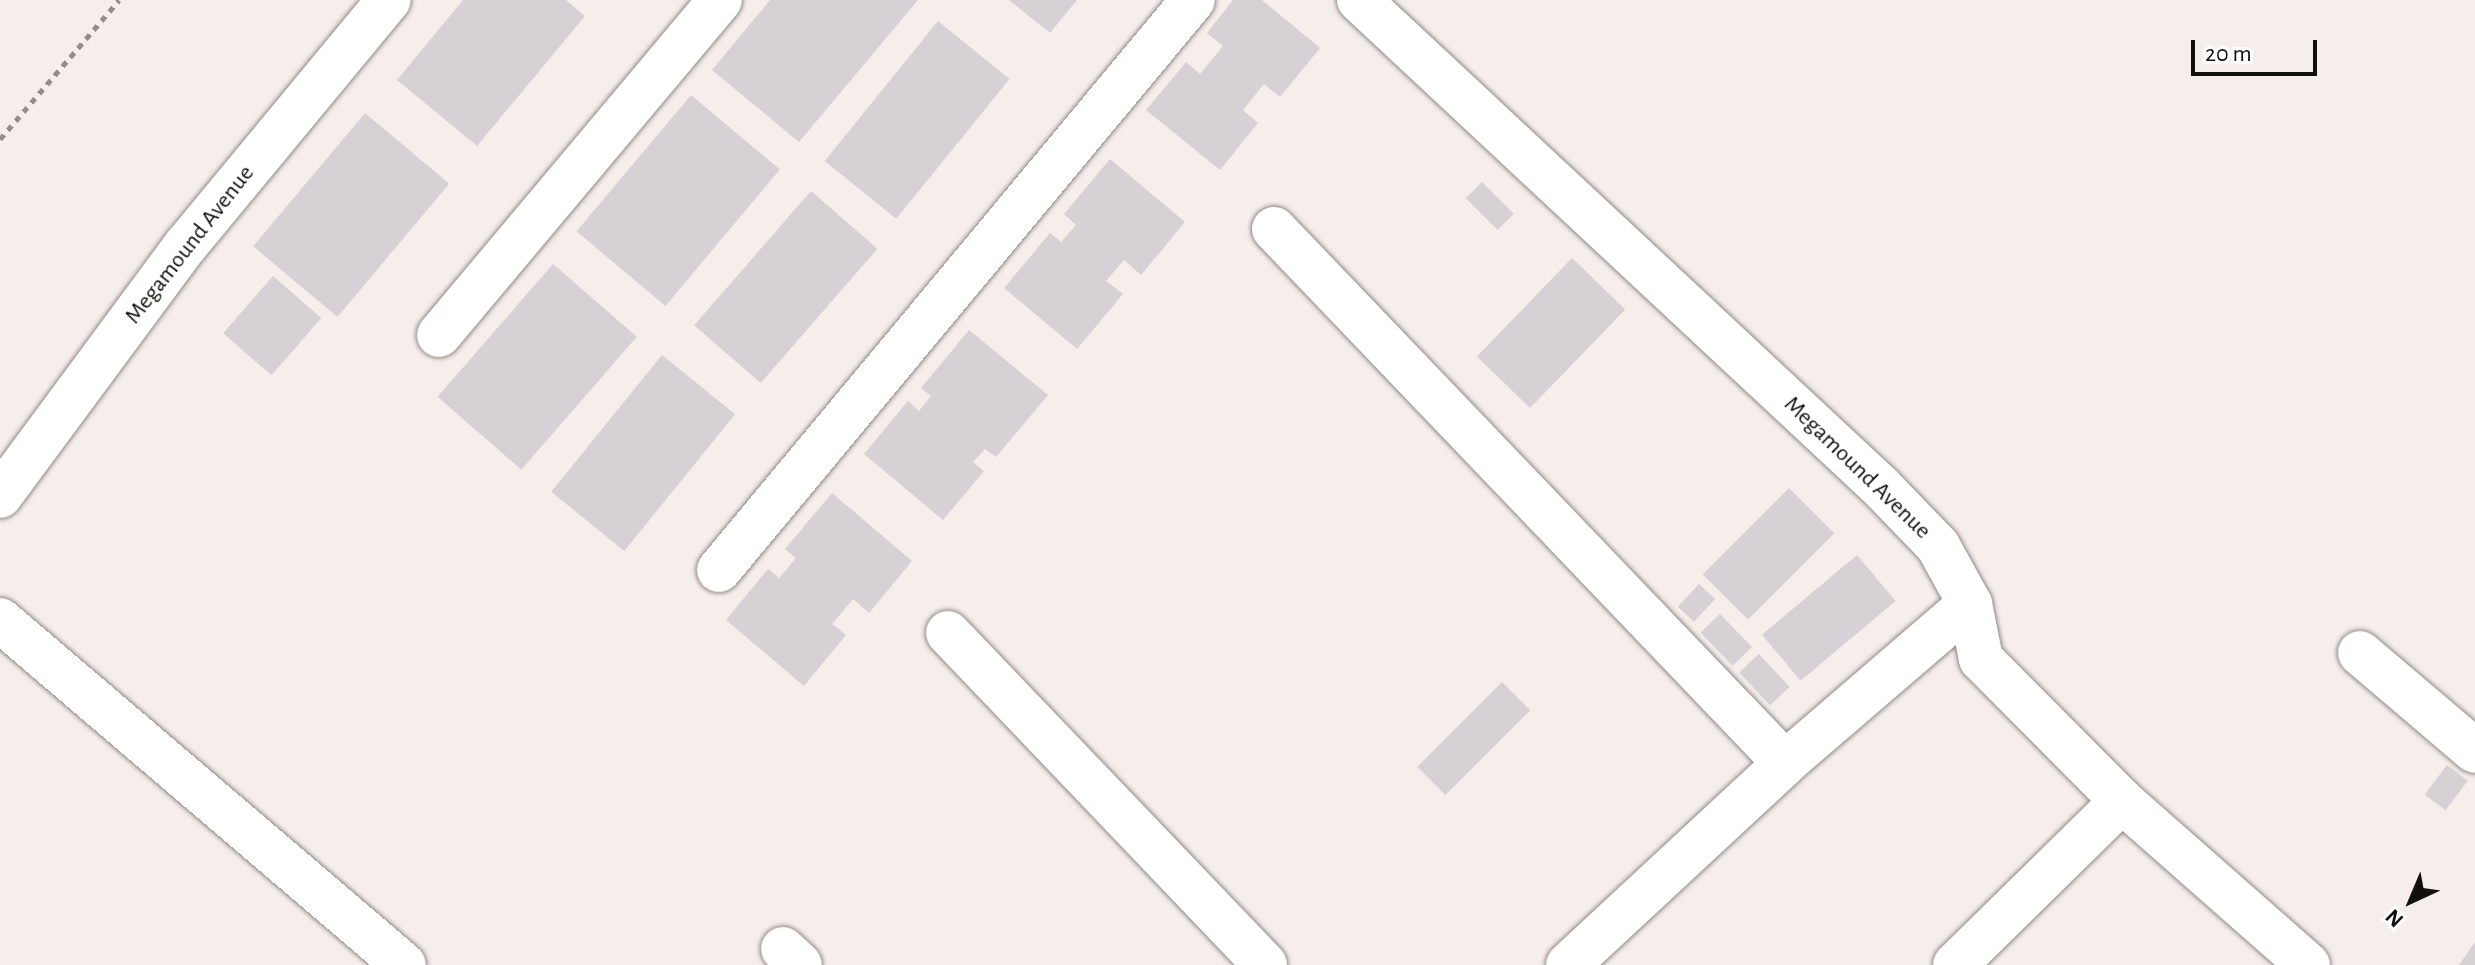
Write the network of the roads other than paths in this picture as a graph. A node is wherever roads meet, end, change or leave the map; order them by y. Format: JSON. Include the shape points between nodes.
{"nodes":[{"id":1,"x":389,"y":0,"type":"edge"},
{"id":2,"x":720,"y":0,"type":"edge"},
{"id":3,"x":1193,"y":0,"type":"edge"},
{"id":4,"x":1359,"y":0,"type":"edge"},
{"id":5,"x":1274,"y":229,"type":"dead end"},
{"id":6,"x":439,"y":335,"type":"dead end"},
{"id":7,"x":0,"y":496,"type":"edge"},
{"id":8,"x":719,"y":570,"type":"dead end"},
{"id":9,"x":1970,"y":604,"type":"junction"},
{"id":10,"x":0,"y":620,"type":"edge"},
{"id":11,"x":948,"y":633,"type":"dead end"},
{"id":12,"x":2360,"y":653,"type":"dead end"},
{"id":13,"x":2475,"y":751,"type":"edge"},
{"id":14,"x":1785,"y":763,"type":"junction"},
{"id":15,"x":2122,"y":801,"type":"junction"},
{"id":16,"x":404,"y":965,"type":"edge"},
{"id":17,"x":1265,"y":965,"type":"edge"},
{"id":18,"x":1568,"y":965,"type":"edge"},
{"id":19,"x":1955,"y":965,"type":"edge"},
{"id":20,"x":2308,"y":965,"type":"edge"}],
"edges":[{"from":1,"to":7,"type":"street","name":"Megamound Avenue","via":[[186,245]]},
{"from":2,"to":6,"type":"street"},
{"from":3,"to":8,"type":"street"},
{"from":4,"to":9,"type":"street","name":"Megamound Avenue","via":[[1881,487],[1938,546]]},
{"from":5,"to":14,"type":"street"},
{"from":9,"to":14,"type":"street"},
{"from":9,"to":15,"type":"street","name":"Megamound Avenue","via":[[1981,659]]},
{"from":10,"to":16,"type":"street"},
{"from":11,"to":17,"type":"street"},
{"from":12,"to":13,"type":"street"},
{"from":14,"to":18,"type":"street"},
{"from":15,"to":19,"type":"street"},
{"from":15,"to":20,"type":"street","name":"Megamound Avenue"}]}
